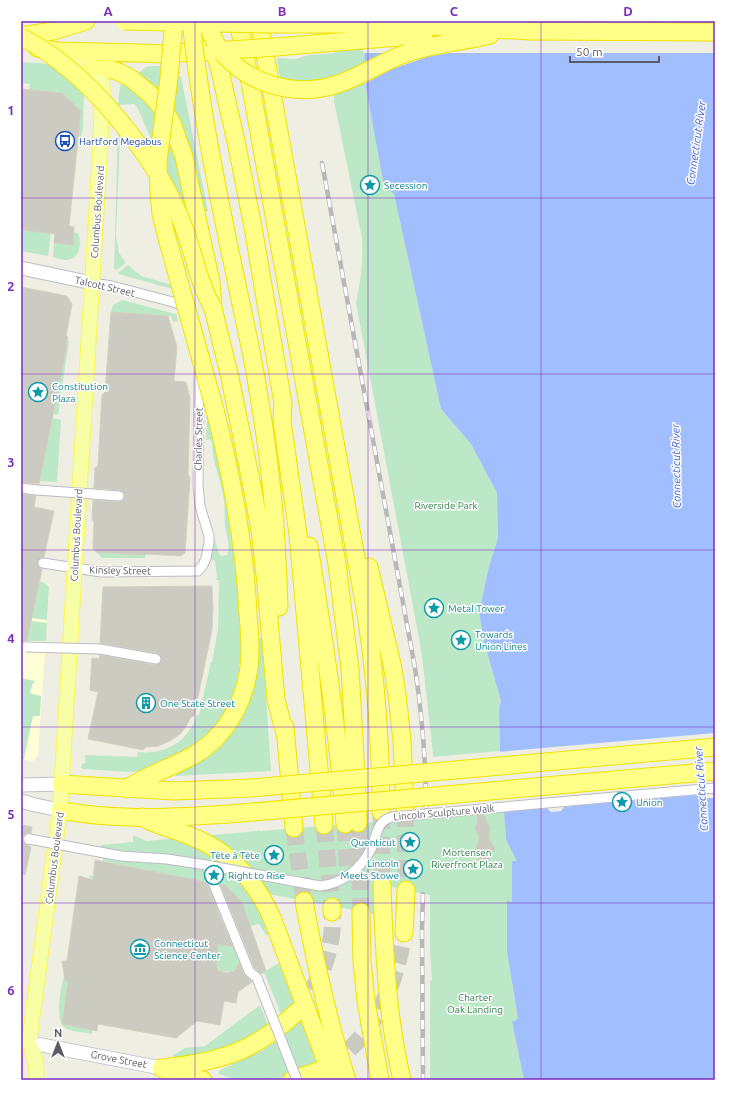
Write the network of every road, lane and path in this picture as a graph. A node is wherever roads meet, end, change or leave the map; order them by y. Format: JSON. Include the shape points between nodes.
{"nodes":[{"id":1,"x":86,"y":21,"type":"edge"},
{"id":2,"x":124,"y":21,"type":"edge"},
{"id":3,"x":174,"y":21,"type":"edge"},
{"id":4,"x":191,"y":21,"type":"edge"},
{"id":5,"x":205,"y":21,"type":"edge"},
{"id":6,"x":238,"y":21,"type":"edge"},
{"id":7,"x":265,"y":23,"type":"edge"},
{"id":8,"x":506,"y":30,"type":"junction"},
{"id":9,"x":715,"y":32,"type":"edge"},
{"id":10,"x":21,"y":36,"type":"edge"},
{"id":11,"x":21,"y":47,"type":"edge"},
{"id":12,"x":58,"y":51,"type":"junction"},
{"id":13,"x":90,"y":66,"type":"junction"},
{"id":14,"x":21,"y":268,"type":"edge"},
{"id":15,"x":92,"y":283,"type":"junction"},
{"id":16,"x":187,"y":307,"type":"joint"},
{"id":17,"x":213,"y":308,"type":"junction"},
{"id":18,"x":283,"y":403,"type":"junction"},
{"id":19,"x":21,"y":488,"type":"edge"},
{"id":20,"x":119,"y":496,"type":"dead end"},
{"id":21,"x":349,"y":519,"type":"junction"},
{"id":22,"x":43,"y":563,"type":"tunnel mouth"},
{"id":23,"x":75,"y":568,"type":"junction"},
{"id":24,"x":198,"y":570,"type":"joint"},
{"id":25,"x":24,"y":647,"type":"edge"},
{"id":26,"x":156,"y":660,"type":"dead end"},
{"id":27,"x":286,"y":737,"type":"junction"},
{"id":28,"x":715,"y":747,"type":"edge"},
{"id":29,"x":715,"y":771,"type":"edge"},
{"id":30,"x":61,"y":784,"type":"junction"},
{"id":31,"x":21,"y":785,"type":"edge"},
{"id":32,"x":715,"y":788,"type":"edge"},
{"id":33,"x":126,"y":789,"type":"junction"},
{"id":34,"x":21,"y":801,"type":"edge"},
{"id":35,"x":60,"y":810,"type":"junction"},
{"id":36,"x":404,"y":810,"type":"tunnel mouth"},
{"id":37,"x":381,"y":812,"type":"tunnel mouth"},
{"id":38,"x":142,"y":817,"type":"junction"},
{"id":39,"x":324,"y":825,"type":"tunnel mouth"},
{"id":40,"x":294,"y":828,"type":"tunnel mouth"},
{"id":41,"x":25,"y":838,"type":"edge"},
{"id":42,"x":206,"y":865,"type":"junction"},
{"id":43,"x":382,"y":885,"type":"tunnel mouth"},
{"id":44,"x":406,"y":890,"type":"tunnel mouth"},
{"id":45,"x":304,"y":901,"type":"tunnel mouth"},
{"id":46,"x":356,"y":911,"type":"tunnel mouth"},
{"id":47,"x":404,"y":933,"type":"tunnel mouth"},
{"id":48,"x":298,"y":1011,"type":"tunnel mouth"},
{"id":49,"x":24,"y":1046,"type":"edge"},
{"id":50,"x":161,"y":1068,"type":"junction"},
{"id":51,"x":327,"y":1075,"type":"edge"},
{"id":52,"x":36,"y":1080,"type":"edge"},
{"id":53,"x":203,"y":1080,"type":"edge"},
{"id":54,"x":292,"y":1080,"type":"edge"},
{"id":55,"x":297,"y":1080,"type":"edge"},
{"id":56,"x":347,"y":1080,"type":"edge"},
{"id":57,"x":380,"y":1080,"type":"edge"},
{"id":58,"x":402,"y":1080,"type":"edge"}],
"edges":[{"from":1,"to":10,"type":"highway","via":[[53,31]]},
{"from":2,"to":7,"type":"highway","bridge":true},
{"from":3,"to":33,"type":"highway","bridge":true,"via":[[159,150],[159,192],[167,238],[215,410],[234,494],[244,559],[250,646],[246,682],[240,702],[222,731],[210,744],[185,761],[145,777]]},
{"from":4,"to":27,"type":"highway","bridge":true,"via":[[209,147],[262,409],[273,497]]},
{"from":5,"to":8,"type":"highway","bridge":true,"via":[[219,48],[239,68],[266,83],[297,90],[337,85],[414,50],[479,38]]},
{"from":5,"to":18,"type":"highway","via":[[219,66],[240,160]]},
{"from":6,"to":18,"type":"highway","via":[[338,571],[351,689],[352,823],[341,768],[325,646],[289,421]]},
{"from":7,"to":8,"type":"highway","via":[[406,25]]},
{"from":7,"to":21,"type":"highway"},
{"from":8,"to":9,"type":"highway"},
{"from":8,"to":12,"type":"highway","bridge":true,"via":[[163,54]]},
{"from":10,"to":17,"type":"highway","bridge":true,"via":[[52,55],[75,74],[113,114],[140,148],[178,214],[204,290]]},
{"from":11,"to":12,"type":"highway"},
{"from":12,"to":13,"type":"main road","name":"Columbus Boulevard"},
{"from":13,"to":15,"type":"main road","name":"Columbus Boulevard","via":[[100,77],[102,85]]},
{"from":13,"to":17,"type":"highway","via":[[126,75],[145,89],[172,123],[194,201],[211,282]]},
{"from":14,"to":15,"type":"main road","name":"Talcott Street"},
{"from":15,"to":16,"type":"street","name":"Talcott Street"},
{"from":15,"to":23,"type":"main road","name":"Columbus Boulevard"},
{"from":16,"to":24,"type":"street","name":"Charles Street","via":[[194,315],[199,340],[198,486],[200,506],[210,542],[206,558]]},
{"from":17,"to":27,"type":"highway","via":[[242,432],[256,508],[276,700]]},
{"from":18,"to":39,"type":"highway","via":[[282,421],[298,534]]},
{"from":19,"to":20,"type":"street","bridge":true},
{"from":21,"to":36,"type":"highway","via":[[358,532],[365,551],[395,678],[402,741]]},
{"from":21,"to":37,"type":"highway","via":[[373,662]]},
{"from":22,"to":23,"type":"street","name":"Kinsley Street"},
{"from":23,"to":24,"type":"street","name":"Kinsley Street","via":[[101,572]]},
{"from":23,"to":30,"type":"main road","name":"Columbus Boulevard"},
{"from":25,"to":26,"type":"street","bridge":true,"via":[[100,649]]},
{"from":27,"to":40,"type":"highway"},
{"from":28,"to":33,"type":"highway","bridge":true,"via":[[251,788],[192,791]]},
{"from":29,"to":38,"type":"highway","bridge":true,"via":[[253,812]]},
{"from":30,"to":31,"type":"main road"},
{"from":30,"to":33,"type":"highway"},
{"from":30,"to":35,"type":"main road","name":"Columbus Boulevard"},
{"from":32,"to":42,"type":"street","name":"Lincoln Sculpture Walk","bridge":true,"via":[[388,818],[378,826],[370,850],[358,867],[328,886],[312,886]]},
{"from":34,"to":35,"type":"main road"},
{"from":35,"to":38,"type":"highway","via":[[94,815]]},
{"from":35,"to":49,"type":"main road","name":"Columbus Boulevard"},
{"from":38,"to":51,"type":"highway","via":[[216,848],[234,862],[253,883],[273,920]]},
{"from":41,"to":42,"type":"street","name":"Lincoln Sculpture Walk","bridge":true,"via":[[121,856]]},
{"from":42,"to":55,"type":"street","bridge":true,"via":[[249,971],[257,978]]},
{"from":43,"to":58,"type":"highway","via":[[387,993]]},
{"from":44,"to":47,"type":"highway"},
{"from":45,"to":56,"type":"highway","via":[[320,980]]},
{"from":46,"to":57,"type":"highway","via":[[368,1018]]},
{"from":48,"to":50,"type":"highway","via":[[267,1036],[237,1053],[200,1063]]},
{"from":49,"to":50,"type":"main road","name":"Grove Street"},
{"from":49,"to":52,"type":"main road","name":"Columbus Boulevard","via":[[36,1060]]},
{"from":50,"to":53,"type":"highway","via":[[180,1076]]},
{"from":51,"to":54,"type":"highway"}]}
